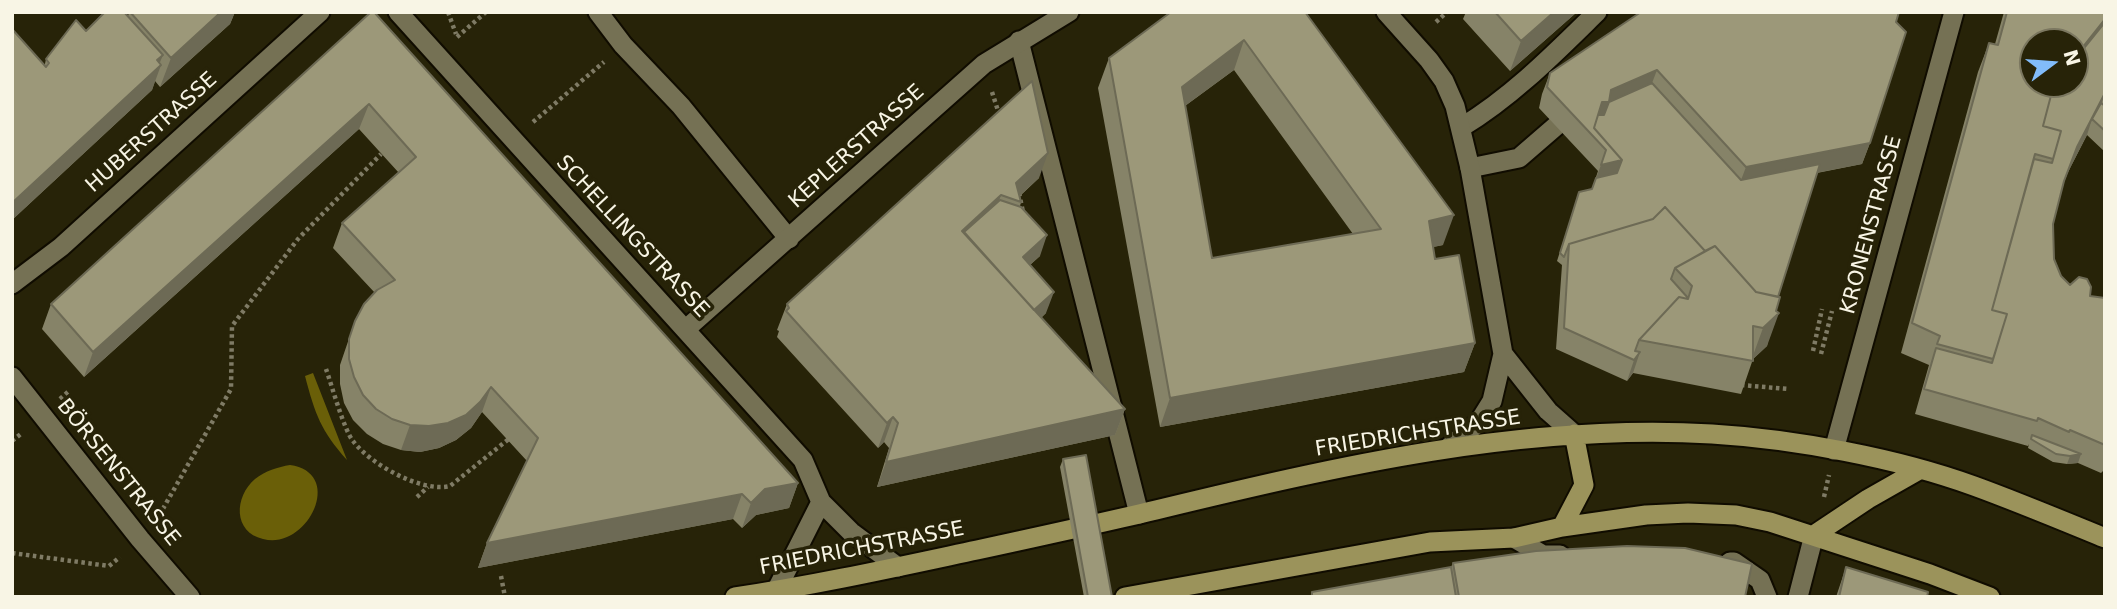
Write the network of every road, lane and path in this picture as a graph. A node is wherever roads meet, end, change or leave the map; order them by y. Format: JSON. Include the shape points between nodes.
{"nodes":[{"id":1,"x":320,"y":12,"type":"edge"},
{"id":2,"x":398,"y":12,"type":"edge"},
{"id":3,"x":448,"y":12,"type":"edge"},
{"id":4,"x":486,"y":12,"type":"edge"},
{"id":5,"x":598,"y":12,"type":"edge"},
{"id":6,"x":1069,"y":12,"type":"edge"},
{"id":7,"x":1387,"y":12,"type":"edge"},
{"id":8,"x":1447,"y":12,"type":"edge"},
{"id":9,"x":1597,"y":12,"type":"edge"},
{"id":10,"x":1954,"y":12,"type":"edge"},
{"id":11,"x":1436,"y":22,"type":"dead end"},
{"id":12,"x":1019,"y":41,"type":"junction"},
{"id":13,"x":623,"y":45,"type":"junction"},
{"id":14,"x":1556,"y":126,"type":"dead end"},
{"id":15,"x":1462,"y":127,"type":"junction"},
{"id":16,"x":512,"y":140,"type":"junction"},
{"id":17,"x":381,"y":154,"type":"dead end"},
{"id":18,"x":1470,"y":168,"type":"junction"},
{"id":19,"x":1017,"y":183,"type":"edge"},
{"id":20,"x":1024,"y":220,"type":"edge"},
{"id":21,"x":789,"y":239,"type":"junction"},
{"id":22,"x":12,"y":284,"type":"edge"},
{"id":23,"x":1822,"y":309,"type":"dead end"},
{"id":24,"x":1832,"y":311,"type":"dead end"},
{"id":25,"x":685,"y":329,"type":"junction"},
{"id":26,"x":1813,"y":351,"type":"dead end"},
{"id":27,"x":1821,"y":354,"type":"dead end"},
{"id":28,"x":1503,"y":355,"type":"junction"},
{"id":29,"x":326,"y":369,"type":"dead end"},
{"id":30,"x":12,"y":377,"type":"edge"},
{"id":31,"x":1741,"y":384,"type":"edge"},
{"id":32,"x":1788,"y":389,"type":"dead end"},
{"id":33,"x":520,"y":430,"type":"edge"},
{"id":34,"x":1574,"y":434,"type":"junction"},
{"id":35,"x":1448,"y":448,"type":"junction"},
{"id":36,"x":1834,"y":450,"type":"junction"},
{"id":37,"x":1919,"y":470,"type":"junction"},
{"id":38,"x":429,"y":486,"type":"junction"},
{"id":39,"x":417,"y":497,"type":"dead end"},
{"id":40,"x":821,"y":502,"type":"junction"},
{"id":41,"x":1139,"y":514,"type":"junction"},
{"id":42,"x":1562,"y":527,"type":"junction"},
{"id":43,"x":145,"y":535,"type":"junction"},
{"id":44,"x":1814,"y":535,"type":"junction"},
{"id":45,"x":1514,"y":538,"type":"junction"},
{"id":46,"x":2105,"y":538,"type":"edge"},
{"id":47,"x":12,"y":554,"type":"edge"},
{"id":48,"x":1583,"y":555,"type":"edge"},
{"id":49,"x":1714,"y":560,"type":"edge"},
{"id":50,"x":898,"y":567,"type":"junction"},
{"id":51,"x":501,"y":576,"type":"dead end"},
{"id":52,"x":776,"y":591,"type":"junction"},
{"id":53,"x":190,"y":597,"type":"edge"},
{"id":54,"x":505,"y":597,"type":"edge"},
{"id":55,"x":735,"y":597,"type":"edge"},
{"id":56,"x":1125,"y":597,"type":"edge"},
{"id":57,"x":1767,"y":597,"type":"edge"},
{"id":58,"x":1798,"y":597,"type":"edge"},
{"id":59,"x":1990,"y":597,"type":"edge"}],
"edges":[{"from":1,"to":22,"type":"street","name":"HUBERSTRASSE","via":[[61,247]]},
{"from":2,"to":16,"type":"street","name":"SCHELLINGSTRASSE"},
{"from":3,"to":4,"type":"path","via":[[457,37]]},
{"from":5,"to":13,"type":"street"},
{"from":6,"to":12,"type":"street","name":"KEPLERSTRASSE"},
{"from":7,"to":15,"type":"street","via":[[1444,81]]},
{"from":8,"to":11,"type":"path"},
{"from":9,"to":15,"type":"street","via":[[1523,84]]},
{"from":10,"to":36,"type":"street","name":"KRONENSTRASSE"},
{"from":12,"to":21,"type":"street","name":"KEPLERSTRASSE","via":[[984,64]]},
{"from":12,"to":41,"type":"street"},
{"from":13,"to":16,"type":"path"},
{"from":13,"to":21,"type":"street","via":[[681,106]]},
{"from":14,"to":18,"type":"street","via":[[1519,158]]},
{"from":15,"to":18,"type":"street"},
{"from":16,"to":25,"type":"street","name":"SCHELLINGSTRASSE"},
{"from":17,"to":43,"type":"path","via":[[298,239],[232,326],[231,389],[167,505]]},
{"from":18,"to":28,"type":"street"},
{"from":19,"to":20,"type":"path"},
{"from":21,"to":25,"type":"street","name":"KEPLERSTRASSE"},
{"from":23,"to":26,"type":"path"},
{"from":24,"to":27,"type":"path"},
{"from":25,"to":40,"type":"street","name":"SCHELLINGSTRASSE","via":[[803,460]]},
{"from":28,"to":34,"type":"street","via":[[1548,411]]},
{"from":28,"to":35,"type":"street","via":[[1492,401],[1479,422]]},
{"from":29,"to":38,"type":"path","via":[[352,440],[386,467]]},
{"from":30,"to":43,"type":"street","name":"BÖRSENSTRASSE"},
{"from":31,"to":32,"type":"path"},
{"from":33,"to":38,"type":"path","via":[[458,481],[441,488]]},
{"from":34,"to":35,"type":"main road","name":"FRIEDRICHSTRASSE"},
{"from":34,"to":36,"type":"main road","name":"FRIEDRICHSTRASSE","via":[[1714,434]]},
{"from":34,"to":42,"type":"main road","via":[[1584,485]]},
{"from":35,"to":41,"type":"main road","name":"FRIEDRICHSTRASSE","via":[[1356,464]]},
{"from":36,"to":37,"type":"main road","name":"FRIEDRICHSTRASSE"},
{"from":37,"to":44,"type":"main road"},
{"from":37,"to":46,"type":"main road","name":"FRIEDRICHSTRASSE","via":[[1972,485]]},
{"from":38,"to":39,"type":"path"},
{"from":40,"to":50,"type":"street","name":"SCHELLINGSTRASSE","via":[[851,532]]},
{"from":40,"to":52,"type":"street"},
{"from":41,"to":50,"type":"main road","name":"FRIEDRICHSTRASSE"},
{"from":42,"to":44,"type":"main road","via":[[1688,513],[1736,516]]},
{"from":42,"to":45,"type":"main road"},
{"from":43,"to":47,"type":"path","via":[[109,566]]},
{"from":43,"to":53,"type":"street","name":"BÖRSENSTRASSE"},
{"from":44,"to":58,"type":"street"},
{"from":44,"to":59,"type":"main road"},
{"from":45,"to":48,"type":"street","via":[[1543,555]]},
{"from":45,"to":56,"type":"main road","via":[[1430,542]]},
{"from":49,"to":57,"type":"street","via":[[1734,562],[1760,580]]},
{"from":50,"to":52,"type":"main road","name":"FRIEDRICHSTRASSE"},
{"from":51,"to":54,"type":"path"},
{"from":52,"to":55,"type":"main road","name":"FRIEDRICHSTRASSE"}]}
